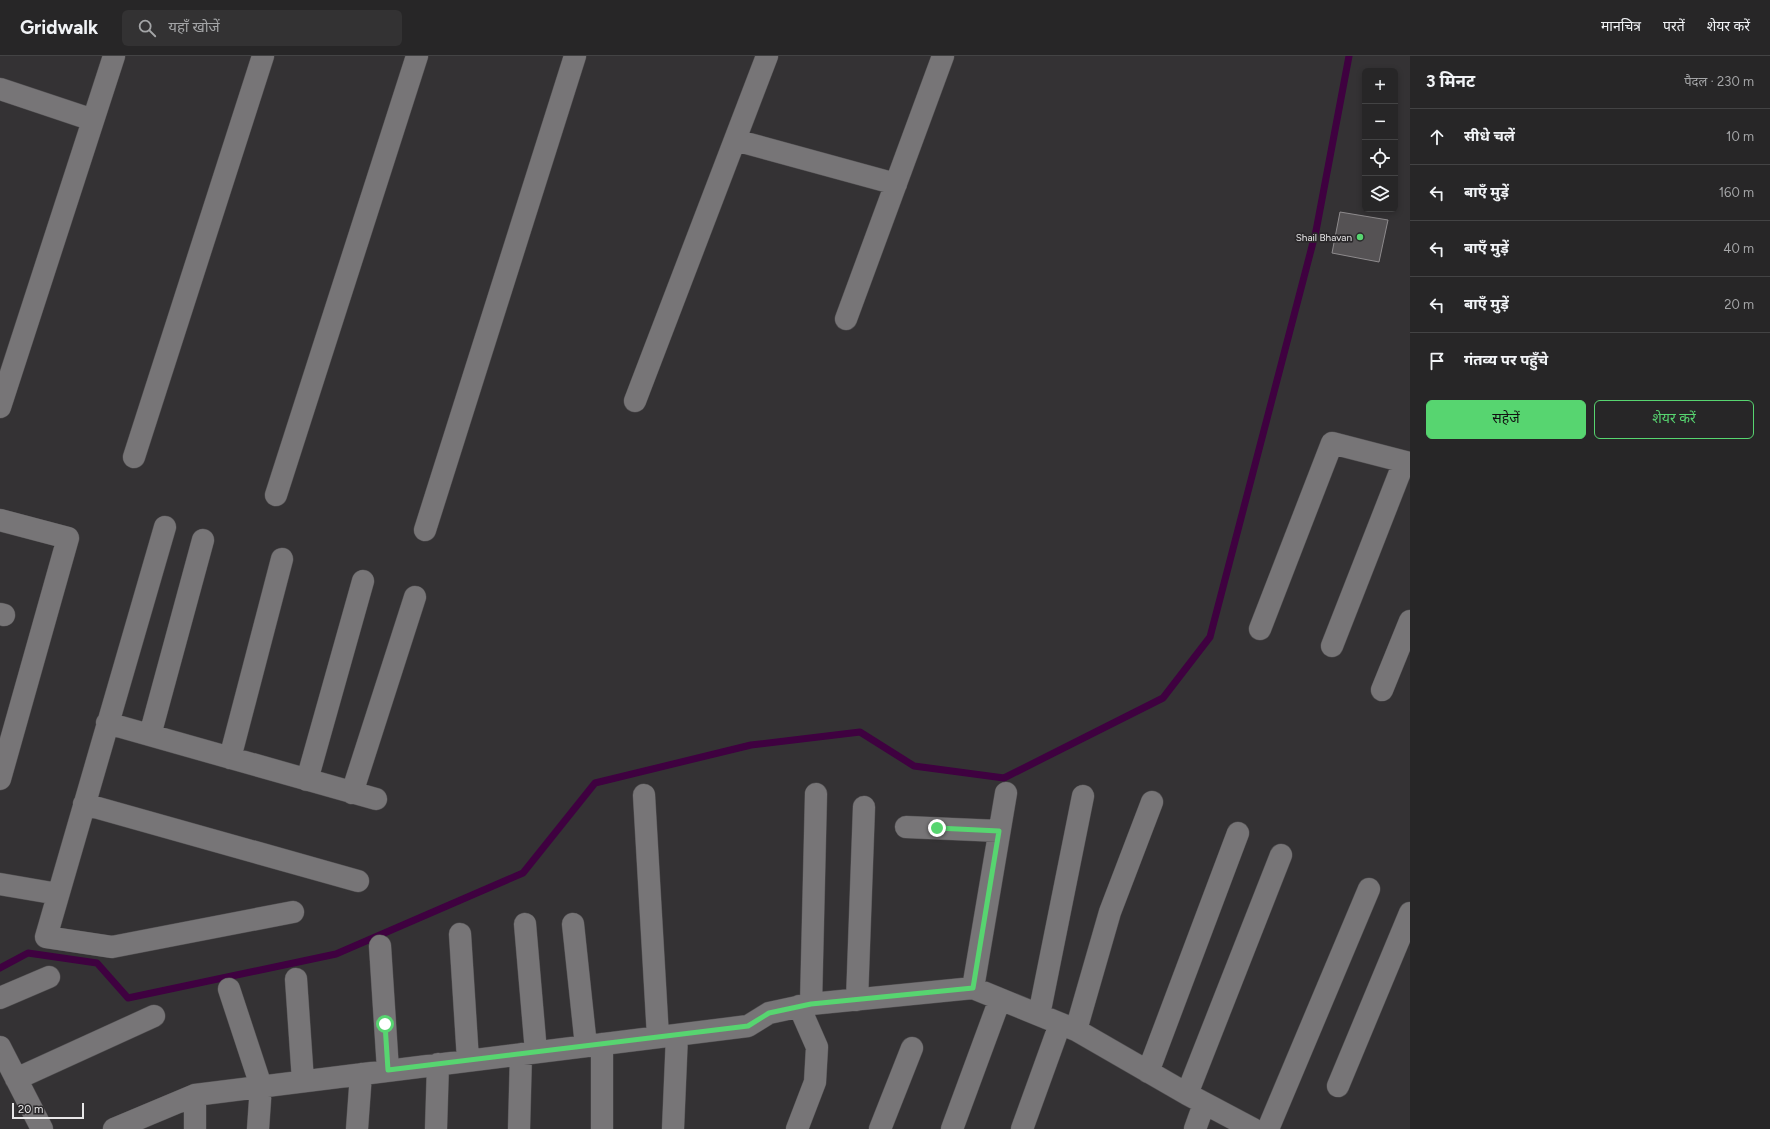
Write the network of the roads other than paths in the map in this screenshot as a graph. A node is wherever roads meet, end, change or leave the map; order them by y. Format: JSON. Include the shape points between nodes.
{"nodes":[{"id":1,"x":114,"y":56,"type":"edge"},
{"id":2,"x":263,"y":56,"type":"edge"},
{"id":3,"x":417,"y":56,"type":"edge"},
{"id":4,"x":575,"y":56,"type":"edge"},
{"id":5,"x":767,"y":56,"type":"edge"},
{"id":6,"x":943,"y":56,"type":"edge"},
{"id":7,"x":0,"y":89,"type":"edge"},
{"id":8,"x":93,"y":120,"type":"junction"},
{"id":9,"x":735,"y":140,"type":"junction"},
{"id":10,"x":896,"y":184,"type":"junction"},
{"id":11,"x":846,"y":319,"type":"dead end"},
{"id":12,"x":635,"y":401,"type":"dead end"},
{"id":13,"x":0,"y":406,"type":"edge"},
{"id":14,"x":134,"y":457,"type":"dead end"},
{"id":15,"x":1407,"y":462,"type":"edge"},
{"id":16,"x":276,"y":495,"type":"dead end"},
{"id":17,"x":0,"y":520,"type":"edge"},
{"id":18,"x":165,"y":527,"type":"dead end"},
{"id":19,"x":425,"y":530,"type":"dead end"},
{"id":20,"x":203,"y":540,"type":"dead end"},
{"id":21,"x":282,"y":559,"type":"dead end"},
{"id":22,"x":363,"y":581,"type":"dead end"},
{"id":23,"x":415,"y":597,"type":"dead end"},
{"id":24,"x":1410,"y":621,"type":"edge"},
{"id":25,"x":1260,"y":629,"type":"dead end"},
{"id":26,"x":1332,"y":646,"type":"dead end"},
{"id":27,"x":1382,"y":690,"type":"dead end"},
{"id":28,"x":107,"y":723,"type":"junction"},
{"id":29,"x":150,"y":735,"type":"junction"},
{"id":30,"x":230,"y":758,"type":"junction"},
{"id":31,"x":0,"y":780,"type":"edge"},
{"id":32,"x":307,"y":780,"type":"junction"},
{"id":33,"x":352,"y":793,"type":"junction"},
{"id":34,"x":1006,"y":793,"type":"dead end"},
{"id":35,"x":816,"y":794,"type":"dead end"},
{"id":36,"x":644,"y":795,"type":"dead end"},
{"id":37,"x":1083,"y":796,"type":"dead end"},
{"id":38,"x":376,"y":799,"type":"dead end"},
{"id":39,"x":1152,"y":802,"type":"dead end"},
{"id":40,"x":84,"y":804,"type":"junction"},
{"id":41,"x":864,"y":807,"type":"dead end"},
{"id":42,"x":906,"y":827,"type":"dead end"},
{"id":43,"x":999,"y":831,"type":"junction"},
{"id":44,"x":1238,"y":834,"type":"dead end"},
{"id":45,"x":1281,"y":855,"type":"dead end"},
{"id":46,"x":358,"y":881,"type":"dead end"},
{"id":47,"x":0,"y":884,"type":"edge"},
{"id":48,"x":1369,"y":889,"type":"dead end"},
{"id":49,"x":58,"y":894,"type":"junction"},
{"id":50,"x":293,"y":912,"type":"dead end"},
{"id":51,"x":1410,"y":912,"type":"edge"},
{"id":52,"x":525,"y":924,"type":"dead end"},
{"id":53,"x":573,"y":924,"type":"dead end"},
{"id":54,"x":460,"y":934,"type":"dead end"},
{"id":55,"x":380,"y":946,"type":"dead end"},
{"id":56,"x":50,"y":977,"type":"dead end"},
{"id":57,"x":296,"y":979,"type":"dead end"},
{"id":58,"x":973,"y":988,"type":"junction"},
{"id":59,"x":229,"y":989,"type":"dead end"},
{"id":60,"x":0,"y":998,"type":"edge"},
{"id":61,"x":1000,"y":999,"type":"junction"},
{"id":62,"x":857,"y":1000,"type":"junction"},
{"id":63,"x":805,"y":1005,"type":"junction"},
{"id":64,"x":1039,"y":1015,"type":"junction"},
{"id":65,"x":154,"y":1016,"type":"dead end"},
{"id":66,"x":1068,"y":1027,"type":"junction"},
{"id":67,"x":667,"y":1036,"type":"junction"},
{"id":68,"x":594,"y":1045,"type":"junction"},
{"id":69,"x":0,"y":1047,"type":"edge"},
{"id":70,"x":912,"y":1048,"type":"dead end"},
{"id":71,"x":528,"y":1053,"type":"junction"},
{"id":72,"x":468,"y":1060,"type":"junction"},
{"id":73,"x":438,"y":1064,"type":"junction"},
{"id":74,"x":388,"y":1070,"type":"junction"},
{"id":75,"x":1148,"y":1072,"type":"junction"},
{"id":76,"x":361,"y":1074,"type":"junction"},
{"id":77,"x":16,"y":1079,"type":"junction"},
{"id":78,"x":303,"y":1081,"type":"junction"},
{"id":79,"x":261,"y":1086,"type":"junction"},
{"id":80,"x":1338,"y":1086,"type":"dead end"},
{"id":81,"x":195,"y":1095,"type":"junction"},
{"id":82,"x":1195,"y":1099,"type":"junction"},
{"id":83,"x":42,"y":1129,"type":"edge"},
{"id":84,"x":114,"y":1129,"type":"edge"},
{"id":85,"x":195,"y":1129,"type":"edge"},
{"id":86,"x":258,"y":1129,"type":"edge"},
{"id":87,"x":357,"y":1129,"type":"edge"},
{"id":88,"x":436,"y":1129,"type":"edge"},
{"id":89,"x":519,"y":1129,"type":"edge"},
{"id":90,"x":602,"y":1129,"type":"edge"},
{"id":91,"x":673,"y":1129,"type":"edge"},
{"id":92,"x":797,"y":1129,"type":"edge"},
{"id":93,"x":880,"y":1129,"type":"edge"},
{"id":94,"x":952,"y":1129,"type":"edge"},
{"id":95,"x":1022,"y":1129,"type":"edge"},
{"id":96,"x":1195,"y":1129,"type":"edge"},
{"id":97,"x":1253,"y":1129,"type":"edge"},
{"id":98,"x":1268,"y":1129,"type":"edge"}],
"edges":[{"from":1,"to":8,"type":"street"},
{"from":2,"to":14,"type":"street"},
{"from":3,"to":16,"type":"street"},
{"from":4,"to":19,"type":"street"},
{"from":5,"to":9,"type":"street"},
{"from":6,"to":10,"type":"street"},
{"from":7,"to":8,"type":"street"},
{"from":8,"to":13,"type":"street"},
{"from":9,"to":10,"type":"street"},
{"from":9,"to":12,"type":"street"},
{"from":10,"to":11,"type":"street"},
{"from":15,"to":25,"type":"street","via":[[1332,443]]},
{"from":15,"to":26,"type":"street"},
{"from":17,"to":31,"type":"street","via":[[68,538]]},
{"from":18,"to":28,"type":"street"},
{"from":20,"to":29,"type":"street"},
{"from":21,"to":30,"type":"street"},
{"from":22,"to":32,"type":"street"},
{"from":23,"to":33,"type":"street"},
{"from":24,"to":27,"type":"street"},
{"from":28,"to":29,"type":"street"},
{"from":28,"to":40,"type":"street"},
{"from":29,"to":30,"type":"street"},
{"from":30,"to":32,"type":"street"},
{"from":32,"to":33,"type":"street"},
{"from":33,"to":38,"type":"street"},
{"from":34,"to":43,"type":"street"},
{"from":35,"to":63,"type":"street"},
{"from":36,"to":67,"type":"street"},
{"from":37,"to":64,"type":"street"},
{"from":39,"to":66,"type":"street"},
{"from":40,"to":46,"type":"street"},
{"from":40,"to":49,"type":"street"},
{"from":41,"to":62,"type":"street"},
{"from":42,"to":43,"type":"street"},
{"from":43,"to":58,"type":"street"},
{"from":44,"to":75,"type":"street"},
{"from":45,"to":82,"type":"street"},
{"from":47,"to":49,"type":"street"},
{"from":48,"to":98,"type":"street"},
{"from":49,"to":50,"type":"street","via":[[46,937],[112,947]]},
{"from":51,"to":80,"type":"street"},
{"from":52,"to":71,"type":"street"},
{"from":53,"to":68,"type":"street"},
{"from":54,"to":72,"type":"street"},
{"from":55,"to":74,"type":"street"},
{"from":56,"to":60,"type":"street"},
{"from":57,"to":78,"type":"street"},
{"from":58,"to":61,"type":"street"},
{"from":58,"to":62,"type":"street"},
{"from":59,"to":79,"type":"street"},
{"from":61,"to":64,"type":"street"},
{"from":61,"to":94,"type":"street"},
{"from":62,"to":63,"type":"street"},
{"from":63,"to":67,"type":"street","via":[[769,1013],[748,1026]]},
{"from":63,"to":92,"type":"street","via":[[817,1047],[815,1082]]},
{"from":64,"to":66,"type":"street"},
{"from":65,"to":77,"type":"street"},
{"from":66,"to":75,"type":"street"},
{"from":66,"to":95,"type":"street"},
{"from":67,"to":68,"type":"street"},
{"from":67,"to":91,"type":"street"},
{"from":68,"to":71,"type":"street"},
{"from":68,"to":90,"type":"street"},
{"from":69,"to":77,"type":"street"},
{"from":70,"to":93,"type":"street"},
{"from":71,"to":72,"type":"street"},
{"from":71,"to":89,"type":"street"},
{"from":72,"to":73,"type":"street"},
{"from":73,"to":74,"type":"street"},
{"from":73,"to":88,"type":"street"},
{"from":74,"to":76,"type":"street"},
{"from":75,"to":82,"type":"street"},
{"from":76,"to":78,"type":"street"},
{"from":76,"to":87,"type":"street"},
{"from":77,"to":83,"type":"street"},
{"from":78,"to":79,"type":"street"},
{"from":79,"to":81,"type":"street"},
{"from":79,"to":86,"type":"street"},
{"from":81,"to":84,"type":"street"},
{"from":81,"to":85,"type":"street"},
{"from":82,"to":96,"type":"street"},
{"from":82,"to":97,"type":"street"}]}
